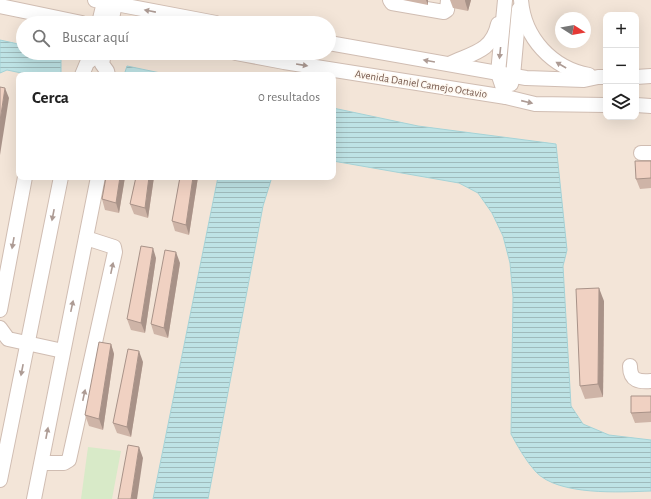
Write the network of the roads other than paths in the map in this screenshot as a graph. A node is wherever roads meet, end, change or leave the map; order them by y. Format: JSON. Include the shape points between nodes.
{"nodes":[{"id":1,"x":390,"y":0,"type":"edge"},
{"id":2,"x":448,"y":0,"type":"edge"},
{"id":3,"x":504,"y":0,"type":"edge"},
{"id":4,"x":521,"y":0,"type":"edge"},
{"id":5,"x":105,"y":2,"type":"edge"},
{"id":6,"x":0,"y":6,"type":"edge"},
{"id":7,"x":48,"y":16,"type":"edge"},
{"id":8,"x":101,"y":16,"type":"edge"},
{"id":9,"x":109,"y":16,"type":"edge"},
{"id":10,"x":179,"y":16,"type":"edge"},
{"id":11,"x":336,"y":44,"type":"edge"},
{"id":12,"x":91,"y":60,"type":"edge"},
{"id":13,"x":103,"y":60,"type":"edge"},
{"id":14,"x":273,"y":60,"type":"edge"},
{"id":15,"x":449,"y":64,"type":"junction"},
{"id":16,"x":83,"y":72,"type":"edge"},
{"id":17,"x":108,"y":72,"type":"edge"},
{"id":18,"x":498,"y":73,"type":"junction"},
{"id":19,"x":514,"y":76,"type":"junction"},
{"id":20,"x":639,"y":76,"type":"edge"},
{"id":21,"x":651,"y":76,"type":"edge"},
{"id":22,"x":602,"y":77,"type":"edge"},
{"id":23,"x":506,"y":97,"type":"junction"},
{"id":24,"x":603,"y":105,"type":"edge"},
{"id":25,"x":639,"y":105,"type":"edge"},
{"id":26,"x":651,"y":106,"type":"edge"},
{"id":27,"x":24,"y":180,"type":"edge"},
{"id":28,"x":60,"y":180,"type":"edge"},
{"id":29,"x":97,"y":180,"type":"edge"},
{"id":30,"x":86,"y":238,"type":"junction"},
{"id":31,"x":0,"y":310,"type":"edge"},
{"id":32,"x":0,"y":328,"type":"edge"},
{"id":33,"x":28,"y":344,"type":"junction"},
{"id":34,"x":63,"y":351,"type":"junction"},
{"id":35,"x":630,"y":366,"type":"dead end"},
{"id":36,"x":651,"y":380,"type":"edge"},
{"id":37,"x":42,"y":463,"type":"junction"},
{"id":38,"x":0,"y":480,"type":"edge"},
{"id":39,"x":34,"y":499,"type":"edge"}],
"edges":[{"from":1,"to":2,"type":"street","via":[[392,3],[444,12]]},
{"from":3,"to":15,"type":"street","via":[[496,34],[488,46]]},
{"from":3,"to":18,"type":"street","one_way":true},
{"from":4,"to":19,"type":"street"},
{"from":22,"to":4,"type":"street","one_way":true,"via":[[577,73],[558,63],[542,50],[530,32],[522,12]]},
{"from":5,"to":8,"type":"street"},
{"from":5,"to":9,"type":"street"},
{"from":10,"to":5,"type":"street","one_way":true},
{"from":6,"to":7,"type":"street"},
{"from":15,"to":11,"type":"street","name":"Avenida Daniel Camejo Octavio","one_way":true},
{"from":12,"to":16,"type":"street"},
{"from":13,"to":17,"type":"street","via":[[102,64]]},
{"from":14,"to":23,"type":"street","name":"Avenida Daniel Camejo Octavio","one_way":true},
{"from":15,"to":18,"type":"street","name":"Avenida Daniel Camejo Octavio"},
{"from":18,"to":19,"type":"street","name":"Avenida Daniel Camejo Octavio"},
{"from":18,"to":23,"type":"street"},
{"from":19,"to":22,"type":"street","name":"Avenida Daniel Camejo Octavio","via":[[584,80]]},
{"from":19,"to":23,"type":"street"},
{"from":20,"to":21,"type":"street"},
{"from":23,"to":24,"type":"street","name":"Avenida Daniel Camejo Octavio","one_way":true,"via":[[534,104]]},
{"from":25,"to":26,"type":"street"},
{"from":27,"to":31,"type":"street","one_way":true},
{"from":28,"to":33,"type":"street","one_way":true},
{"from":29,"to":30,"type":"street"},
{"from":34,"to":30,"type":"street","one_way":true},
{"from":37,"to":30,"type":"street","one_way":true,"via":[[64,463],[69,460],[115,252],[114,247]]},
{"from":32,"to":33,"type":"street","via":[[8,339]]},
{"from":33,"to":34,"type":"street"},
{"from":33,"to":38,"type":"street","one_way":true},
{"from":37,"to":34,"type":"street","one_way":true},
{"from":35,"to":36,"type":"street","via":[[630,373],[634,379]]},
{"from":37,"to":39,"type":"street"}]}
